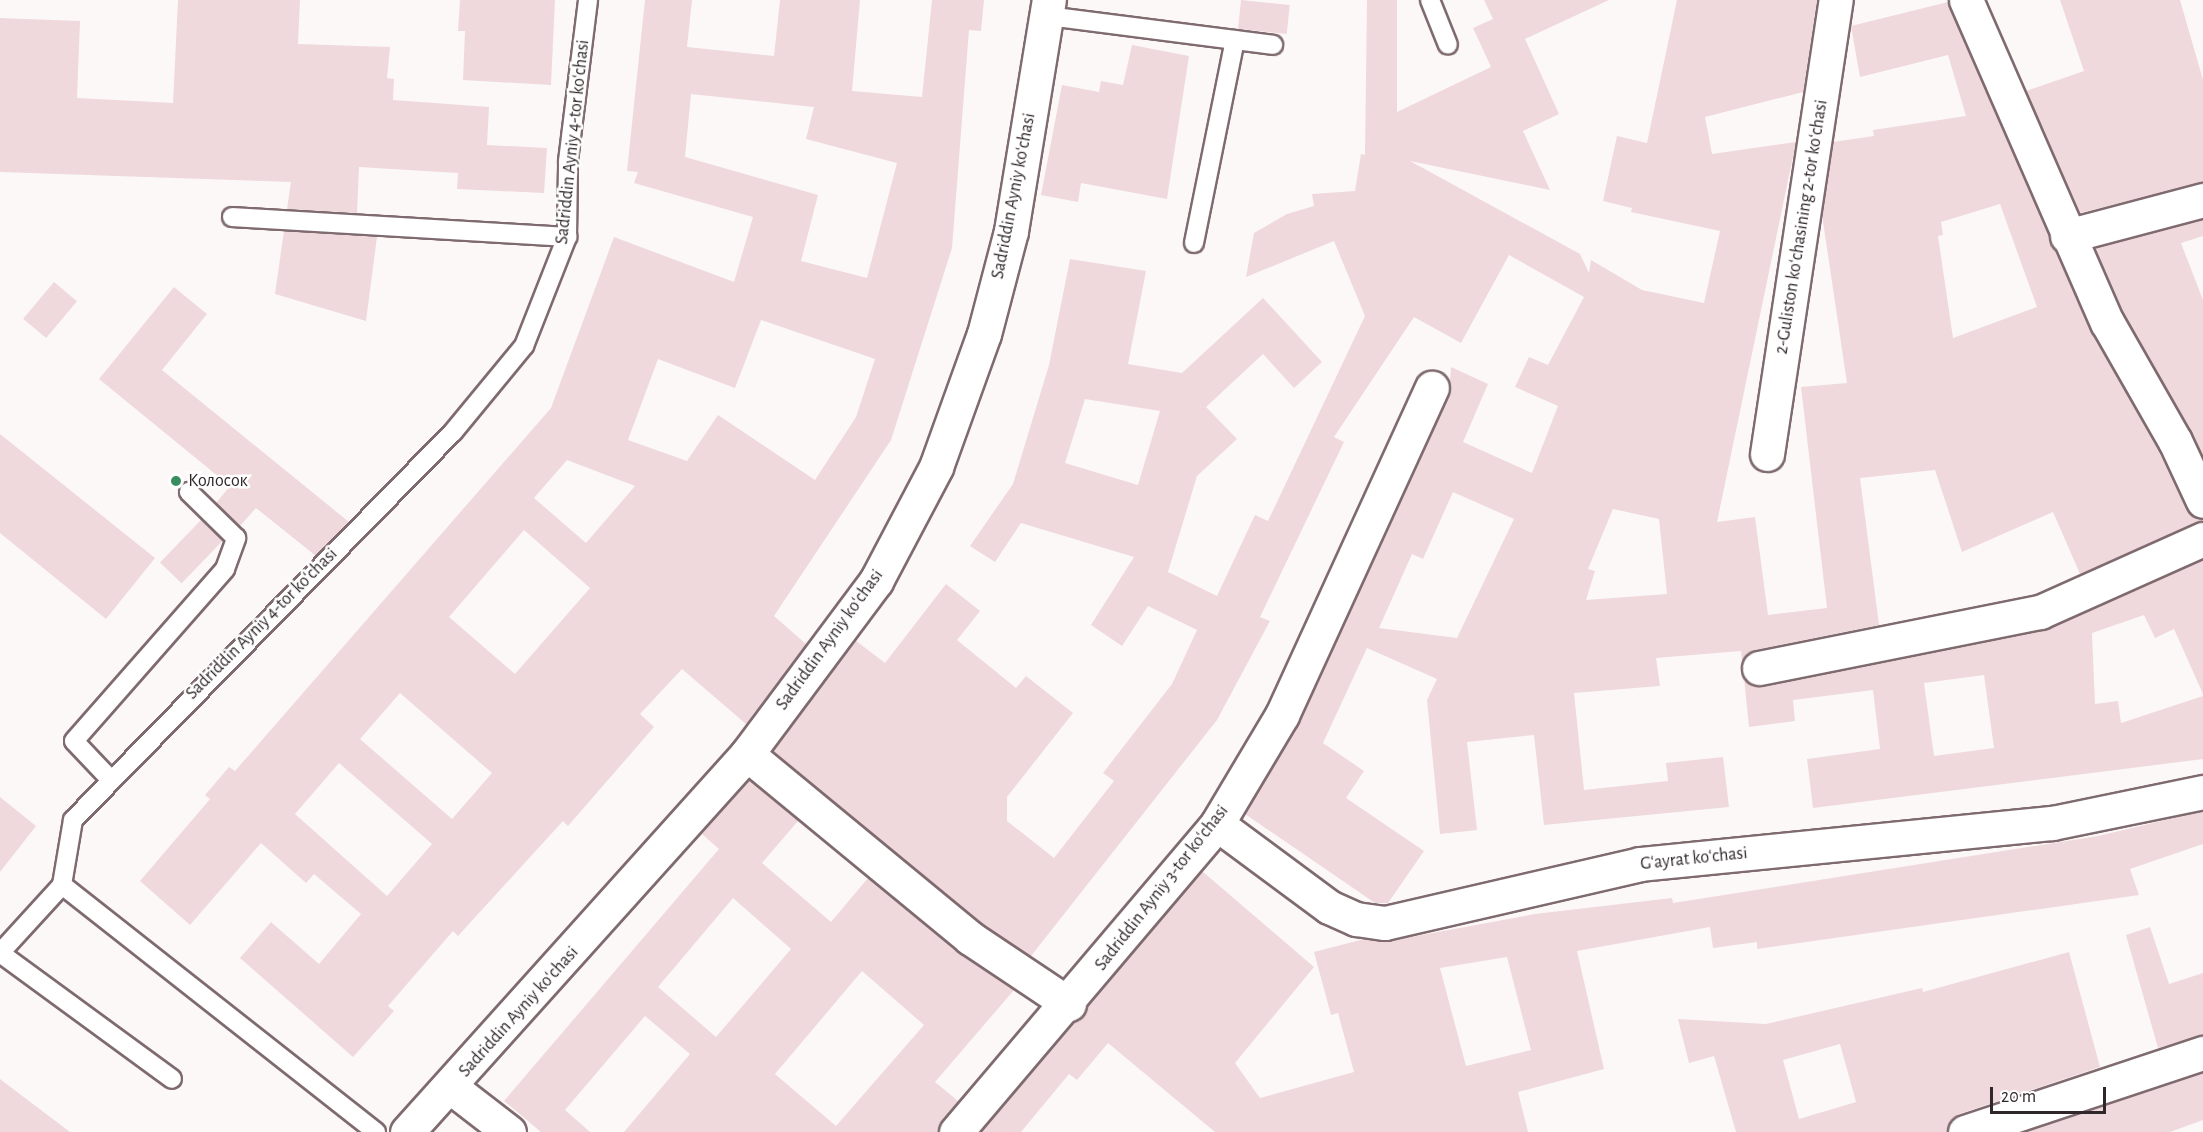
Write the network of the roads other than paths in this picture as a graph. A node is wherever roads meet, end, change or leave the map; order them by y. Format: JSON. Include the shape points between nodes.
{"nodes":[{"id":1,"x":588,"y":0,"type":"edge"},
{"id":2,"x":1430,"y":0,"type":"edge"},
{"id":3,"x":1836,"y":0,"type":"edge"},
{"id":4,"x":1966,"y":0,"type":"edge"},
{"id":5,"x":1048,"y":8,"type":"edge"},
{"id":6,"x":1235,"y":40,"type":"junction"},
{"id":7,"x":1273,"y":45,"type":"dead end"},
{"id":8,"x":1448,"y":45,"type":"dead end"},
{"id":9,"x":2203,"y":200,"type":"edge"},
{"id":10,"x":232,"y":217,"type":"dead end"},
{"id":11,"x":2067,"y":236,"type":"junction"},
{"id":12,"x":567,"y":237,"type":"junction"},
{"id":13,"x":1194,"y":243,"type":"dead end"},
{"id":14,"x":1432,"y":388,"type":"dead end"},
{"id":15,"x":1767,"y":454,"type":"dead end"},
{"id":16,"x":189,"y":492,"type":"dead end"},
{"id":17,"x":2203,"y":501,"type":"edge"},
{"id":18,"x":2203,"y":539,"type":"edge"},
{"id":19,"x":1759,"y":668,"type":"dead end"},
{"id":20,"x":747,"y":754,"type":"junction"},
{"id":21,"x":110,"y":778,"type":"junction"},
{"id":22,"x":2203,"y":792,"type":"edge"},
{"id":23,"x":1217,"y":824,"type":"junction"},
{"id":24,"x":62,"y":885,"type":"junction"},
{"id":25,"x":0,"y":953,"type":"edge"},
{"id":26,"x":1069,"y":1004,"type":"junction"},
{"id":27,"x":2203,"y":1053,"type":"edge"},
{"id":28,"x":172,"y":1079,"type":"dead end"},
{"id":29,"x":452,"y":1088,"type":"junction"},
{"id":30,"x":376,"y":1132,"type":"edge"},
{"id":31,"x":407,"y":1132,"type":"edge"},
{"id":32,"x":508,"y":1132,"type":"edge"},
{"id":33,"x":956,"y":1132,"type":"edge"},
{"id":34,"x":1965,"y":1132,"type":"edge"}],
"edges":[{"from":1,"to":12,"type":"lane","name":"Sadriddin Ayniy 4-tor koʻchasi","via":[[568,161]]},
{"from":2,"to":8,"type":"lane"},
{"from":3,"to":15,"type":"street","name":"2-Guliston koʻchasining 2-tor koʻchasi"},
{"from":4,"to":11,"type":"street"},
{"from":5,"to":6,"type":"lane"},
{"from":5,"to":20,"type":"street","name":"Sadriddin Ayniy koʻchasi","via":[[1011,231],[984,334],[936,467],[876,581]]},
{"from":6,"to":7,"type":"lane"},
{"from":6,"to":13,"type":"lane"},
{"from":9,"to":11,"type":"street"},
{"from":10,"to":12,"type":"lane"},
{"from":11,"to":17,"type":"street","via":[[2107,322],[2175,441]]},
{"from":12,"to":21,"type":"lane","name":"Sadriddin Ayniy 4-tor koʻchasi","via":[[524,346],[453,432]]},
{"from":14,"to":23,"type":"street","name":"Sadriddin Ayniy 3-tor koʻchasi","via":[[1282,715]]},
{"from":16,"to":21,"type":"lane","via":[[236,538],[225,569],[74,741]]},
{"from":18,"to":19,"type":"street","via":[[2040,612]]},
{"from":20,"to":26,"type":"street","via":[[970,938]]},
{"from":20,"to":29,"type":"street","name":"Sadriddin Ayniy koʻchasi"},
{"from":21,"to":24,"type":"lane","name":"Sadriddin Ayniy 4-tor koʻchasi","via":[[73,820]]},
{"from":22,"to":23,"type":"street","name":"Gʻayrat koʻchasi","via":[[2052,823],[1640,864],[1385,923],[1356,919],[1329,907]]},
{"from":23,"to":26,"type":"street","name":"Sadriddin Ayniy 3-tor koʻchasi"},
{"from":24,"to":25,"type":"lane"},
{"from":24,"to":30,"type":"lane"},
{"from":25,"to":28,"type":"lane"},
{"from":26,"to":33,"type":"street","name":"Sadriddin Ayniy 3-tor koʻchasi"},
{"from":27,"to":34,"type":"street"},
{"from":29,"to":31,"type":"street","name":"Sadriddin Ayniy koʻchasi"},
{"from":29,"to":32,"type":"street"}]}
